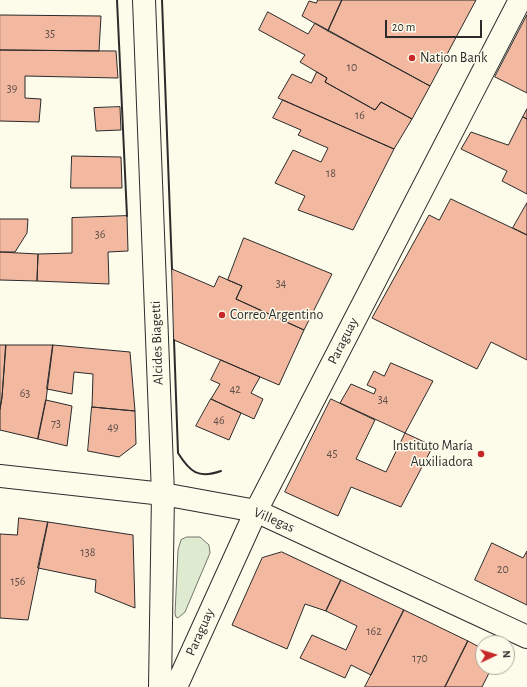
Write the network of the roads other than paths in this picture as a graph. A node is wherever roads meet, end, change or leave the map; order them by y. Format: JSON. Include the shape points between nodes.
{"nodes":[{"id":1,"x":144,"y":0,"type":"edge"},
{"id":2,"x":520,"y":0,"type":"edge"},
{"id":3,"x":0,"y":476,"type":"edge"},
{"id":4,"x":163,"y":494,"type":"junction"},
{"id":5,"x":256,"y":511,"type":"junction"},
{"id":6,"x":527,"y":637,"type":"edge"},
{"id":7,"x":160,"y":687,"type":"edge"},
{"id":8,"x":176,"y":687,"type":"edge"}],
"edges":[{"from":1,"to":4,"type":"street","name":"Alcides Biagetti"},
{"from":2,"to":5,"type":"street","name":"Paraguay"},
{"from":3,"to":4,"type":"street","name":"Villegas"},
{"from":4,"to":5,"type":"street","name":"Villegas"},
{"from":4,"to":7,"type":"street","name":"Alcides Biagetti"},
{"from":5,"to":6,"type":"street","name":"Villegas"},
{"from":5,"to":8,"type":"street","name":"Paraguay"}]}
